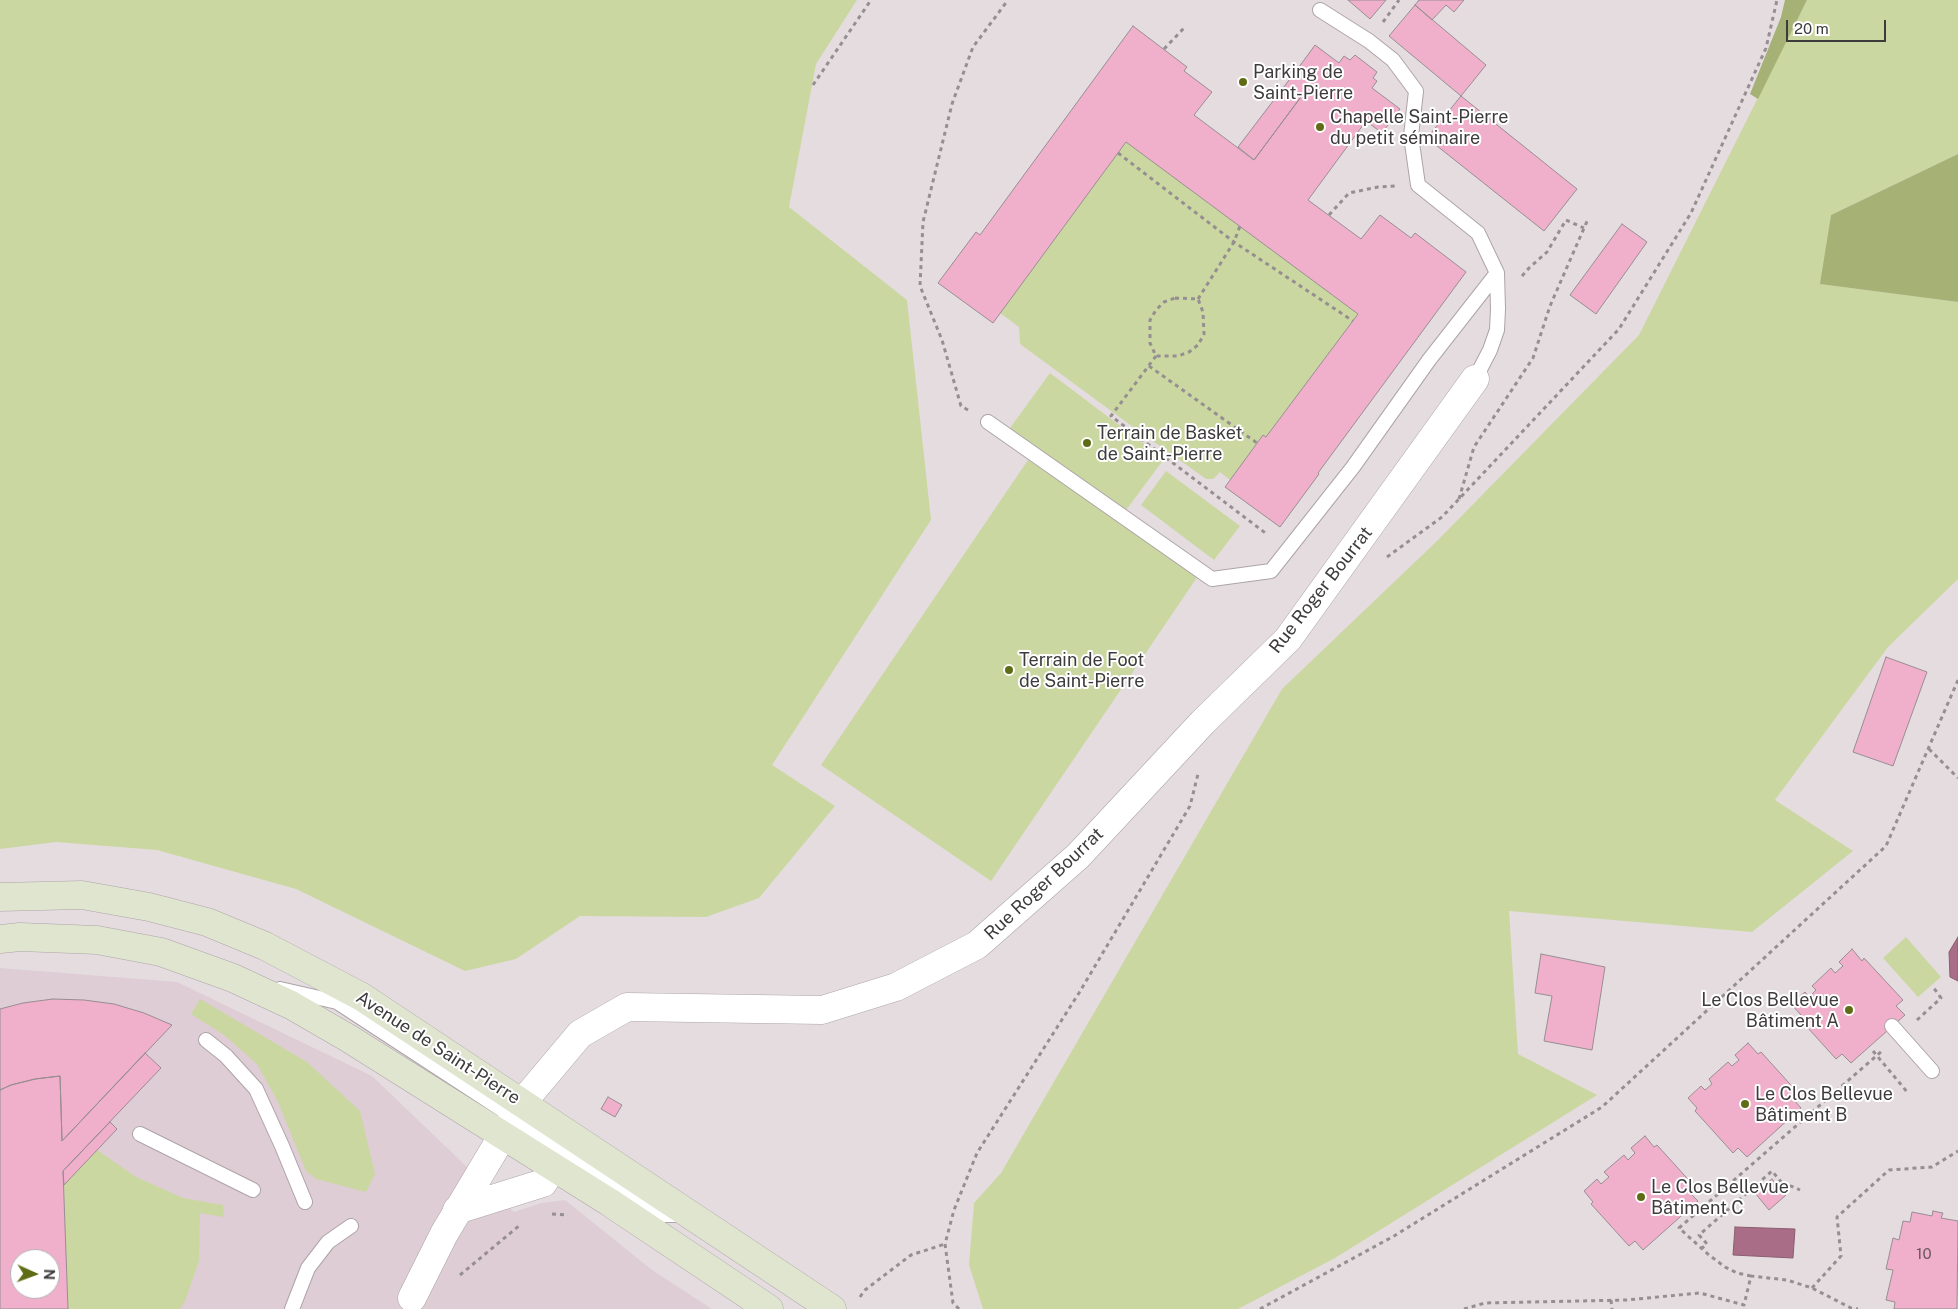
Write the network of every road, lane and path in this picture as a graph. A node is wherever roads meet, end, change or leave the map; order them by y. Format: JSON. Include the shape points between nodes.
{"nodes":[{"id":1,"x":871,"y":0,"type":"edge"},
{"id":2,"x":1008,"y":0,"type":"edge"},
{"id":3,"x":1777,"y":0,"type":"edge"},
{"id":4,"x":1320,"y":10,"type":"dead end"},
{"id":5,"x":1184,"y":28,"type":"dead end"},
{"id":6,"x":1164,"y":48,"type":"dead end"},
{"id":7,"x":813,"y":86,"type":"dead end"},
{"id":8,"x":1118,"y":153,"type":"dead end"},
{"id":9,"x":1418,"y":185,"type":"junction"},
{"id":10,"x":1330,"y":215,"type":"dead end"},
{"id":11,"x":1588,"y":219,"type":"dead end"},
{"id":12,"x":1240,"y":226,"type":"dead end"},
{"id":13,"x":1584,"y":228,"type":"junction"},
{"id":14,"x":1234,"y":242,"type":"junction"},
{"id":15,"x":1497,"y":273,"type":"junction"},
{"id":16,"x":1520,"y":279,"type":"dead end"},
{"id":17,"x":1198,"y":299,"type":"junction"},
{"id":18,"x":1352,"y":321,"type":"dead end"},
{"id":19,"x":1156,"y":356,"type":"junction"},
{"id":20,"x":1148,"y":366,"type":"junction"},
{"id":21,"x":1475,"y":379,"type":"joint"},
{"id":22,"x":988,"y":422,"type":"joint"},
{"id":23,"x":1257,"y":443,"type":"dead end"},
{"id":24,"x":1458,"y":500,"type":"junction"},
{"id":25,"x":1287,"y":550,"type":"junction"},
{"id":26,"x":1380,"y":562,"type":"dead end"},
{"id":27,"x":1958,"y":680,"type":"edge"},
{"id":28,"x":1929,"y":748,"type":"junction"},
{"id":29,"x":1198,"y":771,"type":"dead end"},
{"id":30,"x":1958,"y":778,"type":"edge"},
{"id":31,"x":0,"y":897,"type":"edge"},
{"id":32,"x":0,"y":940,"type":"edge"},
{"id":33,"x":1932,"y":987,"type":"dead end"},
{"id":34,"x":1896,"y":1031,"type":"junction"},
{"id":35,"x":206,"y":1040,"type":"dead end"},
{"id":36,"x":1873,"y":1051,"type":"dead end"},
{"id":37,"x":1877,"y":1056,"type":"junction"},
{"id":38,"x":1932,"y":1071,"type":"dead end"},
{"id":39,"x":1908,"y":1093,"type":"dead end"},
{"id":40,"x":513,"y":1118,"type":"junction"},
{"id":41,"x":140,"y":1134,"type":"dead end"},
{"id":42,"x":563,"y":1151,"type":"junction"},
{"id":43,"x":1958,"y":1151,"type":"edge"},
{"id":44,"x":253,"y":1190,"type":"dead end"},
{"id":45,"x":1800,"y":1190,"type":"dead end"},
{"id":46,"x":305,"y":1202,"type":"dead end"},
{"id":47,"x":457,"y":1210,"type":"junction"},
{"id":48,"x":548,"y":1214,"type":"dead end"},
{"id":49,"x":577,"y":1215,"type":"dead end"},
{"id":50,"x":521,"y":1224,"type":"dead end"},
{"id":51,"x":351,"y":1226,"type":"dead end"},
{"id":52,"x":945,"y":1244,"type":"junction"},
{"id":53,"x":1702,"y":1249,"type":"junction"},
{"id":54,"x":1751,"y":1276,"type":"junction"},
{"id":55,"x":458,"y":1277,"type":"dead end"},
{"id":56,"x":1812,"y":1288,"type":"junction"},
{"id":57,"x":412,"y":1298,"type":"dead end"},
{"id":58,"x":1611,"y":1300,"type":"junction"},
{"id":59,"x":844,"y":1306,"type":"edge"},
{"id":60,"x":292,"y":1309,"type":"edge"},
{"id":61,"x":769,"y":1309,"type":"edge"},
{"id":62,"x":959,"y":1309,"type":"edge"},
{"id":63,"x":1260,"y":1309,"type":"edge"},
{"id":64,"x":1464,"y":1309,"type":"edge"},
{"id":65,"x":1612,"y":1309,"type":"edge"},
{"id":66,"x":1858,"y":1309,"type":"edge"}],
"edges":[{"from":1,"to":7,"type":"path"},
{"from":2,"to":22,"type":"path","via":[[973,47],[952,104],[923,222],[920,286],[942,340],[962,406]]},
{"from":3,"to":24,"type":"path","via":[[1766,48],[1691,213],[1619,329]]},
{"from":4,"to":9,"type":"lane","via":[[1393,60],[1416,90],[1411,136]]},
{"from":5,"to":6,"type":"path"},
{"from":8,"to":14,"type":"path"},
{"from":9,"to":10,"type":"path","via":[[1378,187],[1349,193]]},
{"from":9,"to":15,"type":"lane","via":[[1478,233]]},
{"from":11,"to":13,"type":"path"},
{"from":12,"to":14,"type":"path"},
{"from":13,"to":16,"type":"path","via":[[1566,220],[1547,252]]},
{"from":13,"to":24,"type":"path","via":[[1550,306],[1533,358],[1474,447]]},
{"from":14,"to":17,"type":"path"},
{"from":14,"to":18,"type":"path"},
{"from":15,"to":21,"type":"lane","via":[[1497,330]]},
{"from":15,"to":25,"type":"lane"},
{"from":17,"to":19,"type":"path","via":[[1205,322],[1204,334],[1198,345],[1178,356]]},
{"from":17,"to":19,"type":"path","via":[[1176,298],[1164,302],[1156,310],[1150,320],[1149,332]]},
{"from":19,"to":20,"type":"path"},
{"from":20,"to":23,"type":"path"},
{"from":20,"to":25,"type":"path","via":[[1111,416]]},
{"from":21,"to":40,"type":"street","name":"Rue Roger Bourrat","via":[[1288,638],[1203,722],[1078,856],[977,944],[896,987],[822,1010],[626,1008],[580,1034]]},
{"from":22,"to":25,"type":"lane","via":[[1212,579],[1271,571]]},
{"from":24,"to":26,"type":"path","via":[[1442,517]]},
{"from":27,"to":28,"type":"path"},
{"from":28,"to":30,"type":"path"},
{"from":28,"to":63,"type":"path","via":[[1886,846],[1602,1107],[1394,1236]]},
{"from":29,"to":52,"type":"path","via":[[1190,806],[1079,993],[977,1153],[954,1210]]},
{"from":31,"to":40,"type":"street","name":"Avenue de Saint-Pierre","via":[[82,895],[150,907],[208,922],[265,946],[362,997]]},
{"from":32,"to":40,"type":"street","name":"Avenue de Saint-Pierre","via":[[97,940],[161,952],[233,978],[299,1009]]},
{"from":33,"to":34,"type":"path","via":[[1941,998]]},
{"from":34,"to":37,"type":"path"},
{"from":34,"to":38,"type":"lane"},
{"from":35,"to":46,"type":"lane","via":[[226,1056],[256,1089]]},
{"from":36,"to":37,"type":"path"},
{"from":37,"to":39,"type":"path"},
{"from":37,"to":53,"type":"path","via":[[1679,1228]]},
{"from":40,"to":42,"type":"street","name":"Avenue de Saint-Pierre"},
{"from":40,"to":42,"type":"street","name":"Avenue de Saint-Pierre"},
{"from":40,"to":47,"type":"street","name":"Rue Roger Bourrat"},
{"from":41,"to":44,"type":"lane"},
{"from":42,"to":47,"type":"street","via":[[544,1183]]},
{"from":42,"to":59,"type":"street","name":"Avenue de Saint-Pierre","via":[[691,1215]]},
{"from":42,"to":61,"type":"street","name":"Avenue de Saint-Pierre","via":[[609,1202]]},
{"from":43,"to":56,"type":"path","via":[[1932,1167],[1889,1170],[1837,1217],[1841,1256]]},
{"from":45,"to":53,"type":"path","via":[[1791,1186],[1787,1189],[1772,1171],[1699,1235],[1707,1244]]},
{"from":47,"to":57,"type":"street","name":"Rue Roger Bourrat"},
{"from":48,"to":49,"type":"path"},
{"from":50,"to":55,"type":"path"},
{"from":51,"to":60,"type":"lane","via":[[328,1242],[308,1268]]},
{"from":52,"to":59,"type":"path","via":[[911,1255]]},
{"from":52,"to":62,"type":"path","via":[[953,1302]]},
{"from":53,"to":54,"type":"path","via":[[1725,1267]]},
{"from":54,"to":56,"type":"path","via":[[1787,1280]]},
{"from":54,"to":58,"type":"path","via":[[1744,1304],[1700,1293]]},
{"from":56,"to":66,"type":"path"},
{"from":58,"to":64,"type":"path","via":[[1485,1303]]},
{"from":58,"to":65,"type":"path"}]}
